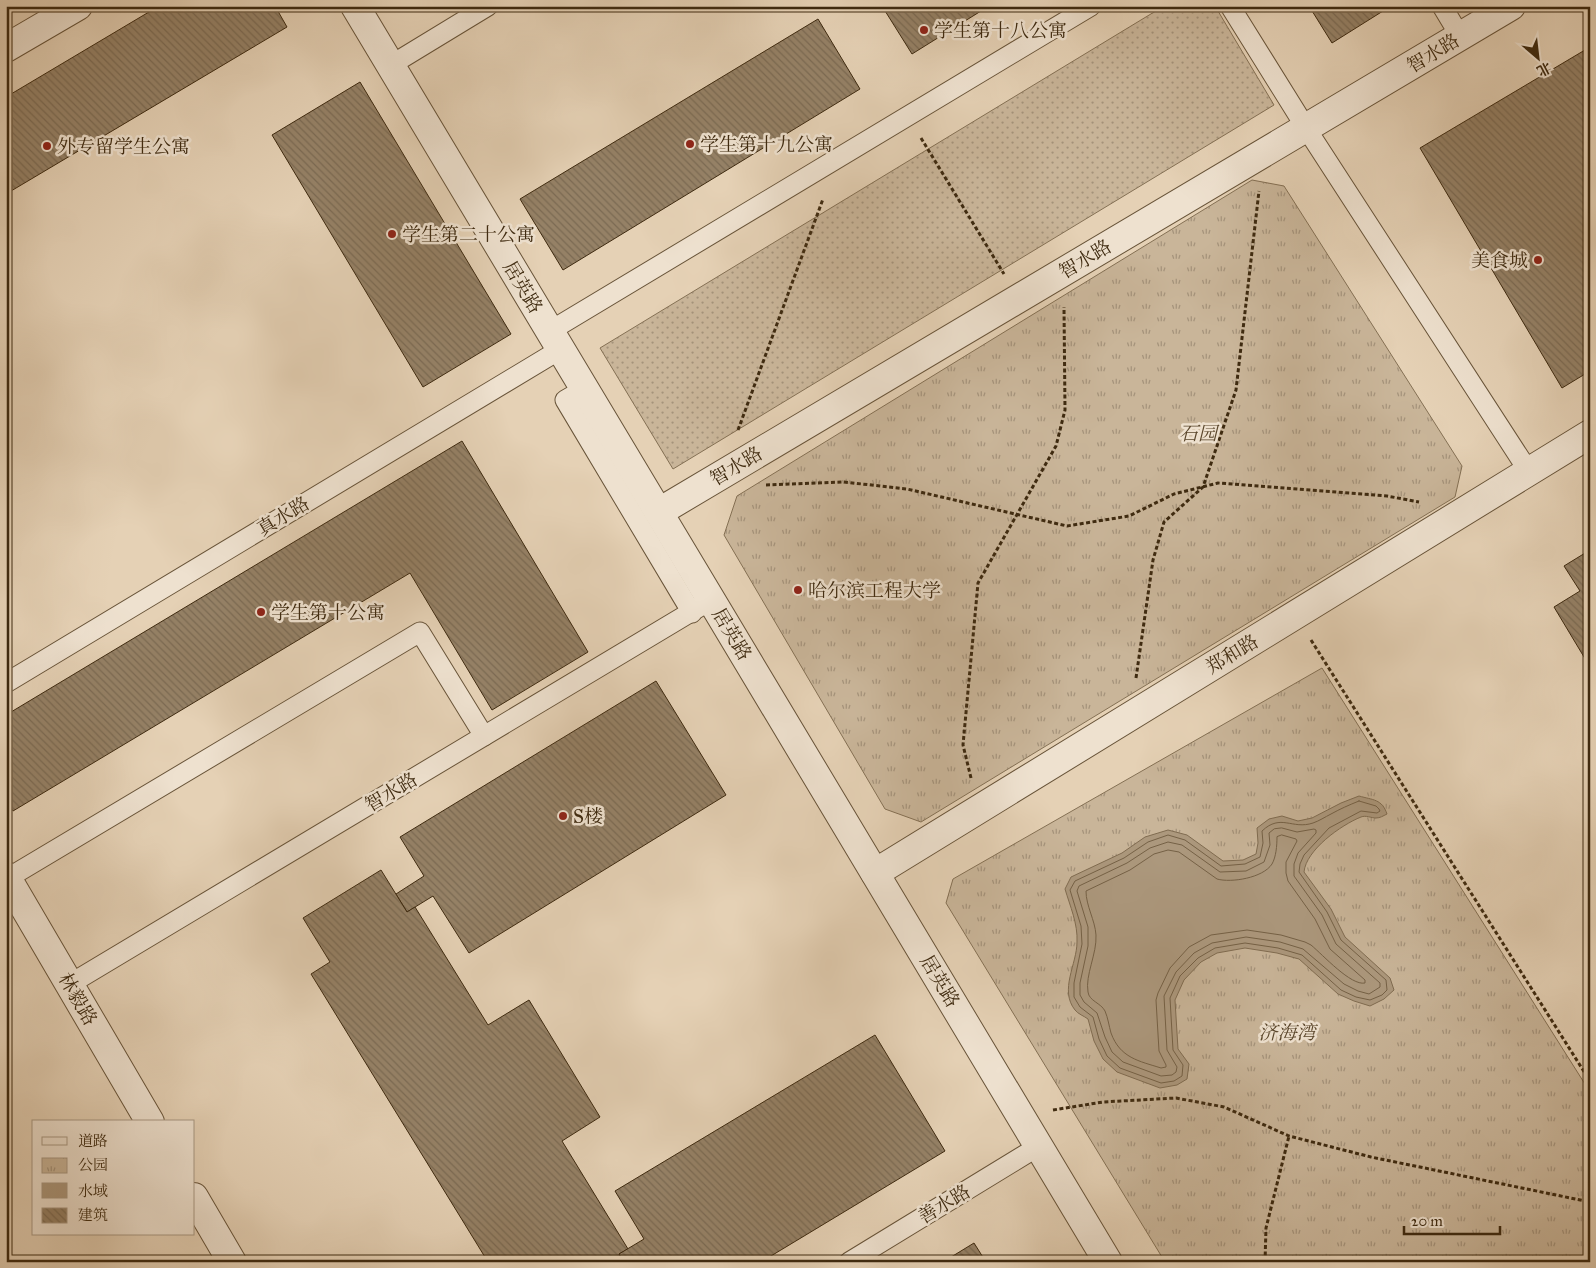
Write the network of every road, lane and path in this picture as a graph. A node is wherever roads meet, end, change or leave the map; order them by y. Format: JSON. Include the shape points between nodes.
{"nodes":[{"id":1,"x":78,"y":6,"type":"edge"},
{"id":2,"x":355,"y":6,"type":"edge"},
{"id":3,"x":488,"y":6,"type":"edge"},
{"id":4,"x":1091,"y":6,"type":"edge"},
{"id":5,"x":1230,"y":6,"type":"edge"},
{"id":6,"x":1442,"y":6,"type":"edge"},
{"id":7,"x":1511,"y":6,"type":"edge"},
{"id":8,"x":1460,"y":36,"type":"junction"},
{"id":9,"x":6,"y":48,"type":"edge"},
{"id":10,"x":390,"y":66,"type":"junction"},
{"id":11,"x":907,"y":117,"type":"junction"},
{"id":12,"x":1306,"y":128,"type":"junction"},
{"id":13,"x":1264,"y":153,"type":"junction"},
{"id":14,"x":837,"y":159,"type":"junction"},
{"id":15,"x":1064,"y":272,"type":"junction"},
{"id":16,"x":1019,"y":298,"type":"junction"},
{"id":17,"x":555,"y":340,"type":"junction"},
{"id":18,"x":584,"y":389,"type":"junction"},
{"id":19,"x":1590,"y":434,"type":"edge"},
{"id":20,"x":1529,"y":472,"type":"junction"},
{"id":21,"x":721,"y":475,"type":"junction"},
{"id":22,"x":758,"y":485,"type":"dead end"},
{"id":23,"x":1203,"y":487,"type":"junction"},
{"id":24,"x":659,"y":512,"type":"junction"},
{"id":25,"x":1016,"y":515,"type":"junction"},
{"id":26,"x":1449,"y":521,"type":"junction"},
{"id":27,"x":702,"y":607,"type":"junction"},
{"id":28,"x":1296,"y":615,"type":"junction"},
{"id":29,"x":6,"y":683,"type":"edge"},
{"id":30,"x":1130,"y":716,"type":"junction"},
{"id":31,"x":484,"y":736,"type":"junction"},
{"id":32,"x":984,"y":806,"type":"junction"},
{"id":33,"x":875,"y":873,"type":"junction"},
{"id":34,"x":7,"y":877,"type":"edge"},
{"id":35,"x":70,"y":984,"type":"junction"},
{"id":36,"x":1590,"y":1081,"type":"edge"},
{"id":37,"x":1020,"y":1115,"type":"junction"},
{"id":38,"x":149,"y":1120,"type":"edge"},
{"id":39,"x":1289,"y":1136,"type":"junction"},
{"id":40,"x":1039,"y":1146,"type":"junction"},
{"id":41,"x":195,"y":1198,"type":"edge"},
{"id":42,"x":1590,"y":1202,"type":"edge"},
{"id":43,"x":232,"y":1262,"type":"edge"},
{"id":44,"x":849,"y":1262,"type":"edge"},
{"id":45,"x":1108,"y":1262,"type":"edge"},
{"id":46,"x":1265,"y":1262,"type":"edge"}],
"edges":[{"from":1,"to":9,"type":"street"},
{"from":2,"to":10,"type":"street","name":"居英路"},
{"from":3,"to":10,"type":"lane"},
{"from":4,"to":11,"type":"lane","name":"真水路"},
{"from":5,"to":12,"type":"lane"},
{"from":6,"to":8,"type":"lane"},
{"from":7,"to":8,"type":"street","name":"智水路"},
{"from":8,"to":12,"type":"street","name":"智水路"},
{"from":10,"to":17,"type":"street","name":"居英路"},
{"from":11,"to":14,"type":"lane","name":"真水路"},
{"from":11,"to":16,"type":"path"},
{"from":12,"to":13,"type":"street","name":"智水路"},
{"from":12,"to":20,"type":"lane"},
{"from":13,"to":15,"type":"street","name":"智水路"},
{"from":13,"to":23,"type":"path","via":[[1236,390]]},
{"from":14,"to":17,"type":"lane","name":"真水路"},
{"from":14,"to":21,"type":"path"},
{"from":15,"to":16,"type":"street","name":"智水路"},
{"from":15,"to":25,"type":"path","via":[[1065,410],[1056,446]]},
{"from":16,"to":21,"type":"street","name":"智水路"},
{"from":17,"to":18,"type":"street","name":"居英路"},
{"from":17,"to":29,"type":"lane","name":"真水路"},
{"from":18,"to":24,"type":"street","name":"居英路"},
{"from":18,"to":27,"type":"lane","via":[[565,400]]},
{"from":19,"to":20,"type":"street","name":"郑和路"},
{"from":20,"to":26,"type":"street","name":"郑和路"},
{"from":21,"to":24,"type":"street","name":"智水路"},
{"from":22,"to":25,"type":"path","via":[[844,482],[907,489]]},
{"from":23,"to":25,"type":"path","via":[[1174,494],[1129,516],[1067,526]]},
{"from":23,"to":26,"type":"path","via":[[1218,483],[1387,496],[1420,503]]},
{"from":23,"to":30,"type":"path","via":[[1164,522],[1153,560]]},
{"from":24,"to":27,"type":"street","name":"居英路"},
{"from":25,"to":32,"type":"path","via":[[978,583],[963,745],[969,775]]},
{"from":26,"to":28,"type":"street","name":"郑和路"},
{"from":27,"to":31,"type":"lane","name":"智水路"},
{"from":27,"to":33,"type":"street","name":"居英路"},
{"from":28,"to":30,"type":"street","name":"郑和路"},
{"from":28,"to":36,"type":"path"},
{"from":30,"to":32,"type":"street","name":"郑和路"},
{"from":31,"to":34,"type":"lane","via":[[420,632]]},
{"from":31,"to":35,"type":"lane","name":"智水路"},
{"from":32,"to":33,"type":"street","name":"郑和路"},
{"from":33,"to":37,"type":"street","name":"居英路"},
{"from":34,"to":35,"type":"street","name":"林毅路"},
{"from":35,"to":38,"type":"street","name":"林毅路"},
{"from":37,"to":39,"type":"path","via":[[1103,1102],[1176,1098],[1224,1107]]},
{"from":37,"to":40,"type":"street","name":"居英路"},
{"from":39,"to":42,"type":"path","via":[[1371,1157]]},
{"from":39,"to":46,"type":"path","via":[[1266,1228]]},
{"from":40,"to":44,"type":"lane","name":"善水路"},
{"from":40,"to":45,"type":"street","name":"居英路"},
{"from":41,"to":43,"type":"street"}]}
